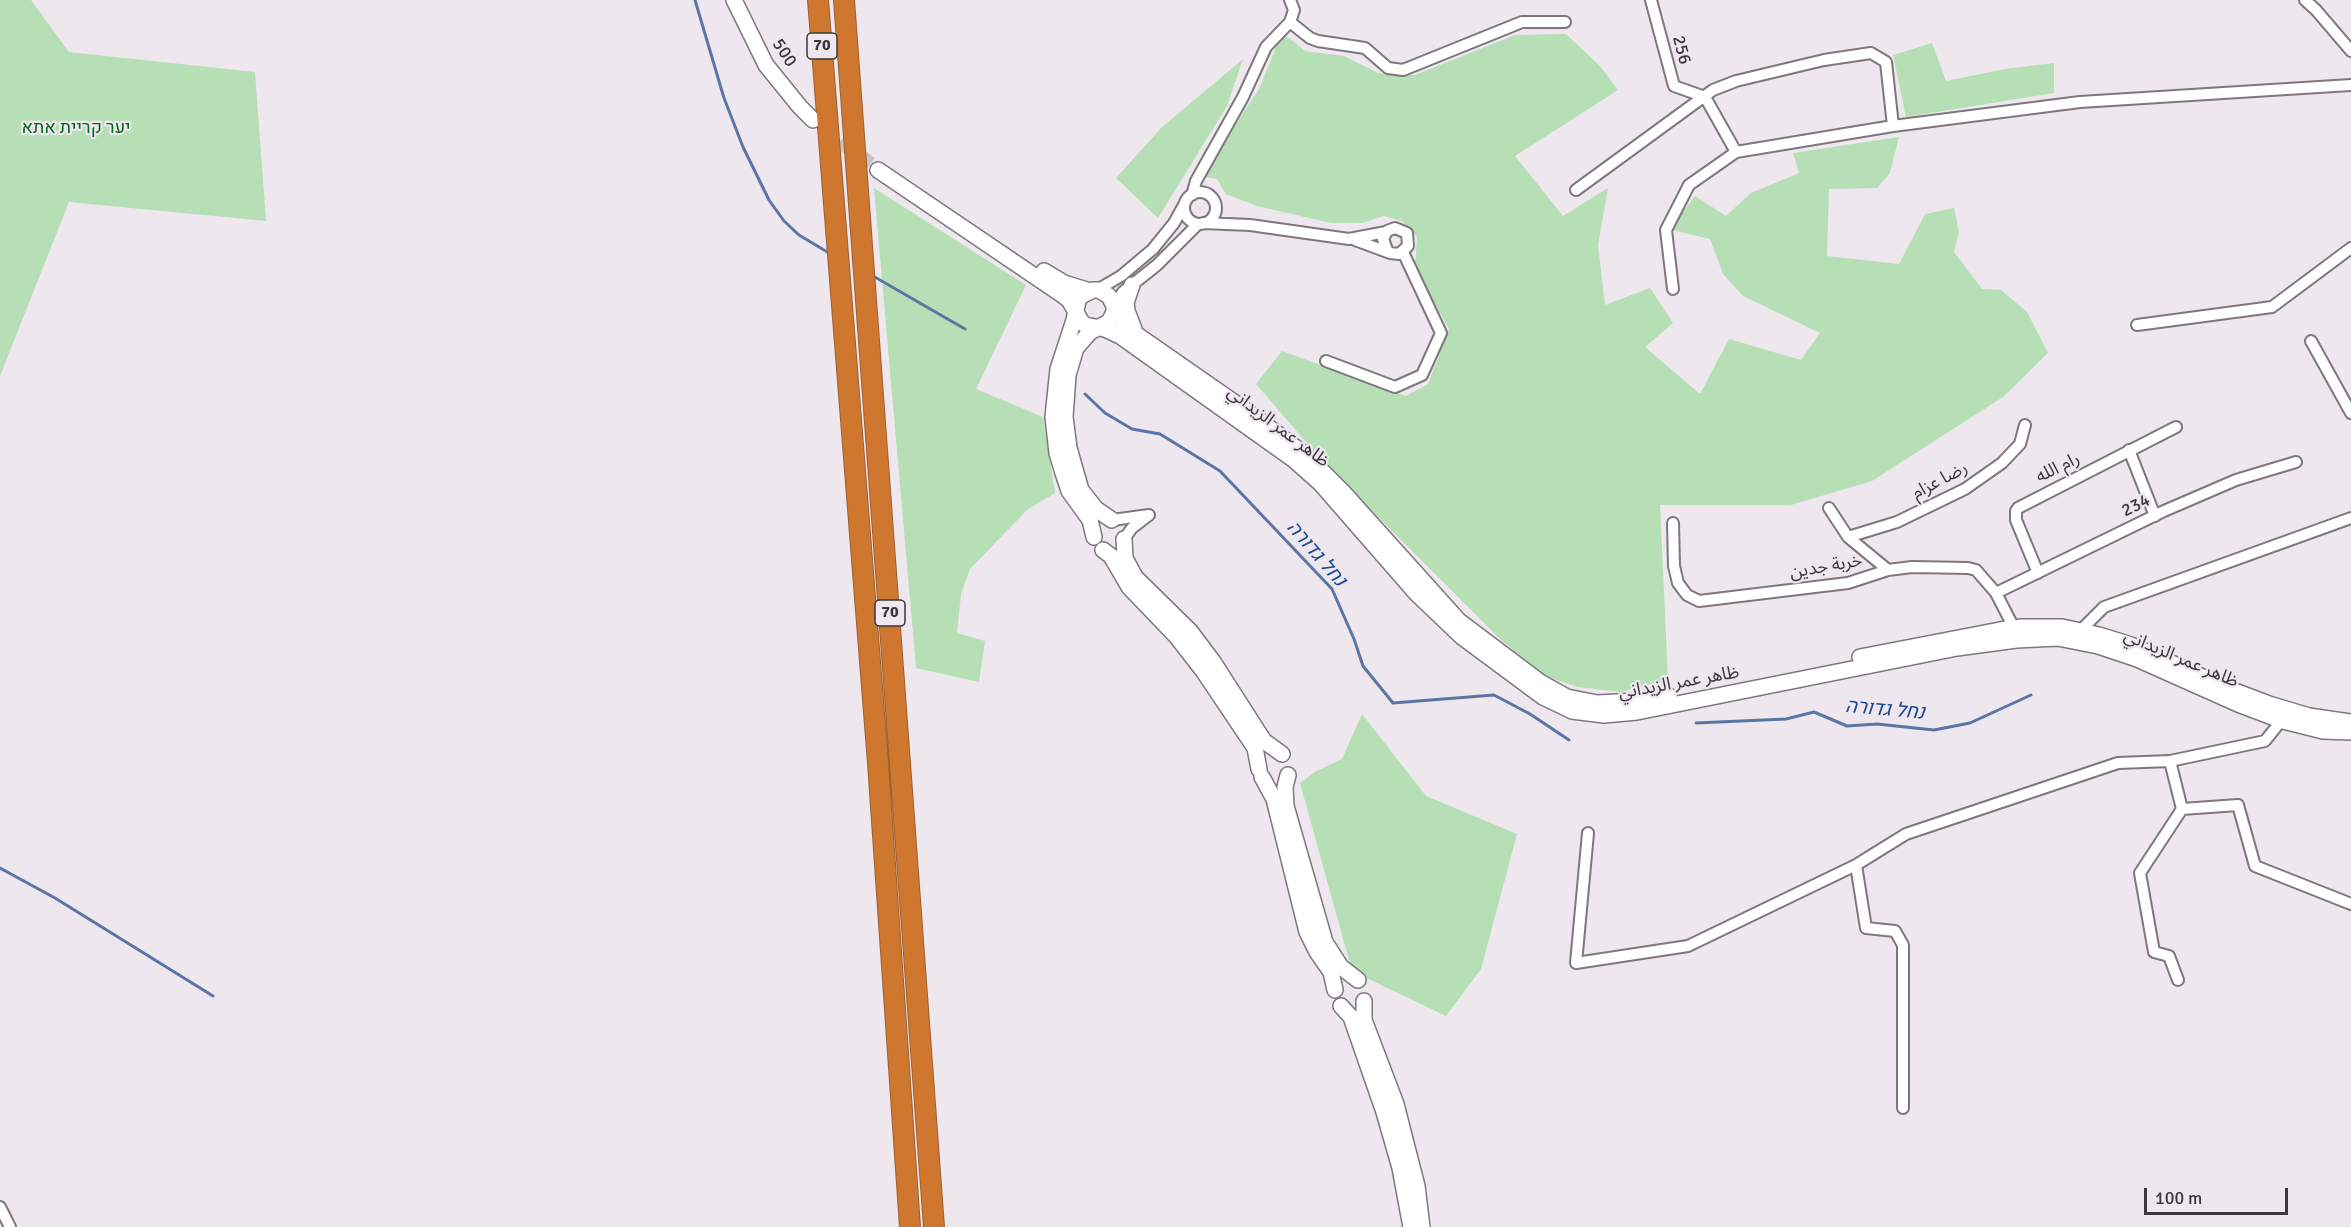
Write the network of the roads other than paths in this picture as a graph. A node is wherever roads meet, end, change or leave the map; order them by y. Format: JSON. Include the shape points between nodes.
{"nodes":[{"id":1,"x":734,"y":0,"type":"edge"},
{"id":2,"x":818,"y":0,"type":"edge"},
{"id":3,"x":844,"y":0,"type":"edge"},
{"id":4,"x":1290,"y":0,"type":"edge"},
{"id":5,"x":1651,"y":0,"type":"edge"},
{"id":6,"x":2305,"y":0,"type":"edge"},
{"id":7,"x":1290,"y":22,"type":"junction"},
{"id":8,"x":1565,"y":22,"type":"dead end"},
{"id":9,"x":2351,"y":51,"type":"edge"},
{"id":10,"x":2351,"y":85,"type":"edge"},
{"id":11,"x":1705,"y":97,"type":"junction"},
{"id":12,"x":813,"y":120,"type":"tunnel mouth"},
{"id":13,"x":1893,"y":126,"type":"junction"},
{"id":14,"x":1736,"y":152,"type":"junction"},
{"id":15,"x":878,"y":170,"type":"tunnel mouth"},
{"id":16,"x":1576,"y":190,"type":"dead end"},
{"id":17,"x":1192,"y":195,"type":"junction"},
{"id":18,"x":1184,"y":205,"type":"junction"},
{"id":19,"x":1215,"y":207,"type":"junction"},
{"id":20,"x":939,"y":211,"type":"junction"},
{"id":21,"x":1200,"y":224,"type":"junction"},
{"id":22,"x":1250,"y":225,"type":"junction"},
{"id":23,"x":1386,"y":232,"type":"junction"},
{"id":24,"x":1349,"y":239,"type":"junction"},
{"id":25,"x":2351,"y":248,"type":"edge"},
{"id":26,"x":1387,"y":250,"type":"junction"},
{"id":27,"x":1402,"y":252,"type":"junction"},
{"id":28,"x":1132,"y":285,"type":"junction"},
{"id":29,"x":1673,"y":289,"type":"dead end"},
{"id":30,"x":1094,"y":290,"type":"junction"},
{"id":31,"x":1114,"y":309,"type":"junction"},
{"id":32,"x":1076,"y":312,"type":"junction"},
{"id":33,"x":2137,"y":326,"type":"dead end"},
{"id":34,"x":1098,"y":327,"type":"junction"},
{"id":35,"x":1139,"y":337,"type":"junction"},
{"id":36,"x":2311,"y":340,"type":"dead end"},
{"id":37,"x":1326,"y":360,"type":"dead end"},
{"id":38,"x":2351,"y":413,"type":"edge"},
{"id":39,"x":2025,"y":425,"type":"dead end"},
{"id":40,"x":2176,"y":427,"type":"dead end"},
{"id":41,"x":2129,"y":450,"type":"junction"},
{"id":42,"x":2296,"y":462,"type":"dead end"},
{"id":43,"x":1829,"y":508,"type":"dead end"},
{"id":44,"x":2155,"y":516,"type":"junction"},
{"id":45,"x":2351,"y":518,"type":"edge"},
{"id":46,"x":1112,"y":520,"type":"junction"},
{"id":47,"x":1673,"y":523,"type":"dead end"},
{"id":48,"x":1094,"y":537,"type":"junction"},
{"id":49,"x":1848,"y":537,"type":"junction"},
{"id":50,"x":1125,"y":539,"type":"junction"},
{"id":51,"x":1103,"y":550,"type":"junction"},
{"id":52,"x":1888,"y":570,"type":"junction"},
{"id":53,"x":2038,"y":573,"type":"junction"},
{"id":54,"x":1996,"y":593,"type":"junction"},
{"id":55,"x":2014,"y":628,"type":"junction"},
{"id":56,"x":2081,"y":630,"type":"junction"},
{"id":57,"x":2285,"y":715,"type":"junction"},
{"id":58,"x":2351,"y":722,"type":"edge"},
{"id":59,"x":2351,"y":732,"type":"edge"},
{"id":60,"x":1282,"y":754,"type":"junction"},
{"id":61,"x":2170,"y":761,"type":"junction"},
{"id":62,"x":1260,"y":773,"type":"junction"},
{"id":63,"x":1288,"y":776,"type":"junction"},
{"id":64,"x":2182,"y":809,"type":"junction"},
{"id":65,"x":1588,"y":833,"type":"dead end"},
{"id":66,"x":1856,"y":865,"type":"junction"},
{"id":67,"x":2351,"y":904,"type":"edge"},
{"id":68,"x":1358,"y":980,"type":"junction"},
{"id":69,"x":2178,"y":980,"type":"dead end"},
{"id":70,"x":1335,"y":990,"type":"junction"},
{"id":71,"x":1364,"y":1001,"type":"junction"},
{"id":72,"x":1341,"y":1006,"type":"junction"},
{"id":73,"x":1903,"y":1108,"type":"dead end"},
{"id":74,"x":0,"y":1207,"type":"edge"},
{"id":75,"x":10,"y":1227,"type":"edge"},
{"id":76,"x":910,"y":1227,"type":"edge"},
{"id":77,"x":934,"y":1227,"type":"edge"},
{"id":78,"x":1411,"y":1227,"type":"edge"},
{"id":79,"x":1422,"y":1227,"type":"edge"}],
"edges":[{"from":1,"to":12,"type":"main road","name":"500","via":[[766,65]]},
{"from":2,"to":76,"type":"highway","number":"70"},
{"from":3,"to":77,"type":"highway","number":"70"},
{"from":4,"to":7,"type":"street","via":[[1294,10]]},
{"from":5,"to":11,"type":"street","name":"256","via":[[1674,86]]},
{"from":6,"to":9,"type":"street"},
{"from":7,"to":8,"type":"street","via":[[1310,38],[1365,48],[1388,68],[1404,70],[1522,22]]},
{"from":7,"to":17,"type":"street","via":[[1266,47]]},
{"from":10,"to":13,"type":"street","via":[[2080,102]]},
{"from":11,"to":13,"type":"street","via":[[1736,81],[1871,53],[1886,62]]},
{"from":11,"to":14,"type":"street"},
{"from":11,"to":16,"type":"street"},
{"from":13,"to":14,"type":"street"},
{"from":14,"to":29,"type":"street","via":[[1689,185],[1666,230]]},
{"from":15,"to":20,"type":"main road"},
{"from":17,"to":18,"type":"street"},
{"from":17,"to":19,"type":"street","via":[[1207,194]]},
{"from":18,"to":21,"type":"street","via":[[1187,218]]},
{"from":18,"to":30,"type":"street","via":[[1153,249],[1120,276]]},
{"from":19,"to":21,"type":"street","via":[[1213,216]]},
{"from":19,"to":22,"type":"street"},
{"from":20,"to":30,"type":"main road","via":[[1065,283]]},
{"from":20,"to":32,"type":"main road","via":[[1061,294]]},
{"from":21,"to":22,"type":"street"},
{"from":21,"to":28,"type":"street"},
{"from":22,"to":24,"type":"street"},
{"from":23,"to":24,"type":"street"},
{"from":23,"to":26,"type":"street","via":[[1383,239]]},
{"from":23,"to":27,"type":"street","via":[[1395,228],[1407,233],[1408,246]]},
{"from":24,"to":26,"type":"street"},
{"from":25,"to":33,"type":"street","via":[[2272,306]]},
{"from":26,"to":27,"type":"street","via":[[1394,254]]},
{"from":27,"to":37,"type":"street","via":[[1442,333],[1422,375],[1395,387]]},
{"from":28,"to":31,"type":"street","via":[[1119,297]]},
{"from":28,"to":35,"type":"main road","via":[[1126,311]]},
{"from":30,"to":31,"type":"main road","via":[[1109,296]]},
{"from":30,"to":32,"type":"main road","via":[[1081,296]]},
{"from":31,"to":34,"type":"main road","via":[[1109,322]]},
{"from":31,"to":35,"type":"main road","name":"ظاهر عمر الزيداني","via":[[1123,324]]},
{"from":32,"to":34,"type":"main road","via":[[1086,325]]},
{"from":32,"to":48,"type":"main road","via":[[1058,369],[1053,417],[1063,473],[1090,520]]},
{"from":34,"to":46,"type":"main road","via":[[1079,342],[1071,359],[1066,424],[1081,490],[1096,509]]},
{"from":34,"to":57,"type":"main road","name":"ظاهر عمر الزيداني","via":[[1120,336],[1294,460],[1321,484],[1416,593],[1462,638],[1543,697],[1572,711],[1604,715],[1637,712],[1968,646],[2058,638],[2137,659],[2238,705]]},
{"from":35,"to":55,"type":"main road","name":"ظاهر عمر الزيداني","via":[[1290,442],[1337,486],[1460,621],[1540,682],[1567,697],[1597,704],[1654,698]]},
{"from":36,"to":38,"type":"street"},
{"from":39,"to":49,"type":"street","name":"رضا عزام","via":[[2020,444],[1965,489],[1897,522]]},
{"from":40,"to":41,"type":"street","name":"رام الله"},
{"from":41,"to":44,"type":"street"},
{"from":41,"to":53,"type":"street","name":"رام الله","via":[[2018,508],[2016,520]]},
{"from":42,"to":44,"type":"street","name":"234","via":[[2236,480]]},
{"from":43,"to":49,"type":"street"},
{"from":44,"to":53,"type":"street","name":"234"},
{"from":45,"to":56,"type":"street","via":[[2104,608]]},
{"from":46,"to":48,"type":"main road","via":[[1098,524]]},
{"from":46,"to":50,"type":"main road","via":[[1121,525]]},
{"from":46,"to":50,"type":"street","via":[[1149,515]]},
{"from":47,"to":52,"type":"street","name":"خربة جدين","via":[[1678,583],[1699,601],[1848,583]]},
{"from":48,"to":51,"type":"main road"},
{"from":49,"to":52,"type":"street"},
{"from":50,"to":51,"type":"main road","via":[[1117,549]]},
{"from":50,"to":60,"type":"main road","via":[[1125,558],[1135,577],[1190,631],[1264,741]]},
{"from":51,"to":62,"type":"main road","via":[[1111,556],[1128,587],[1176,636],[1204,672],[1255,748]]},
{"from":52,"to":54,"type":"street","name":"خربة جدين","via":[[1968,568],[1976,570]]},
{"from":53,"to":54,"type":"street","name":"234"},
{"from":54,"to":55,"type":"street","name":"خربة جدين"},
{"from":55,"to":56,"type":"main road","name":"ظاهر عمر الزيداني"},
{"from":56,"to":57,"type":"main road","name":"ظاهر عمر الزيداني","via":[[2131,645]]},
{"from":57,"to":58,"type":"main road","name":"ظاهر عمر الزيداني"},
{"from":57,"to":59,"type":"main road","name":"ظاهر عمر الزيداني","via":[[2323,730]]},
{"from":57,"to":61,"type":"street","via":[[2265,741]]},
{"from":60,"to":62,"type":"main road","via":[[1267,754],[1261,761]]},
{"from":60,"to":63,"type":"main road","via":[[1289,761]]},
{"from":61,"to":64,"type":"street"},
{"from":61,"to":66,"type":"street","via":[[2118,763],[1906,834]]},
{"from":62,"to":63,"type":"main road","via":[[1273,783]]},
{"from":62,"to":70,"type":"main road","via":[[1274,799],[1307,932],[1331,972]]},
{"from":63,"to":68,"type":"main road","via":[[1286,806],[1325,942],[1341,968]]},
{"from":64,"to":67,"type":"street","via":[[2238,805],[2255,866]]},
{"from":64,"to":69,"type":"street","via":[[2140,873],[2154,952],[2169,956]]},
{"from":65,"to":66,"type":"street","via":[[1576,963],[1688,946]]},
{"from":66,"to":73,"type":"street","via":[[1866,928],[1895,931],[1903,945]]},
{"from":68,"to":70,"type":"main road","via":[[1343,980]]},
{"from":68,"to":71,"type":"main road","via":[[1365,987]]},
{"from":70,"to":72,"type":"main road"},
{"from":71,"to":72,"type":"main road","via":[[1354,1009]]},
{"from":71,"to":79,"type":"main road","via":[[1364,1020],[1393,1095],[1406,1143]]},
{"from":72,"to":78,"type":"main road","via":[[1351,1017],[1382,1105]]},
{"from":74,"to":75,"type":"street"}]}
